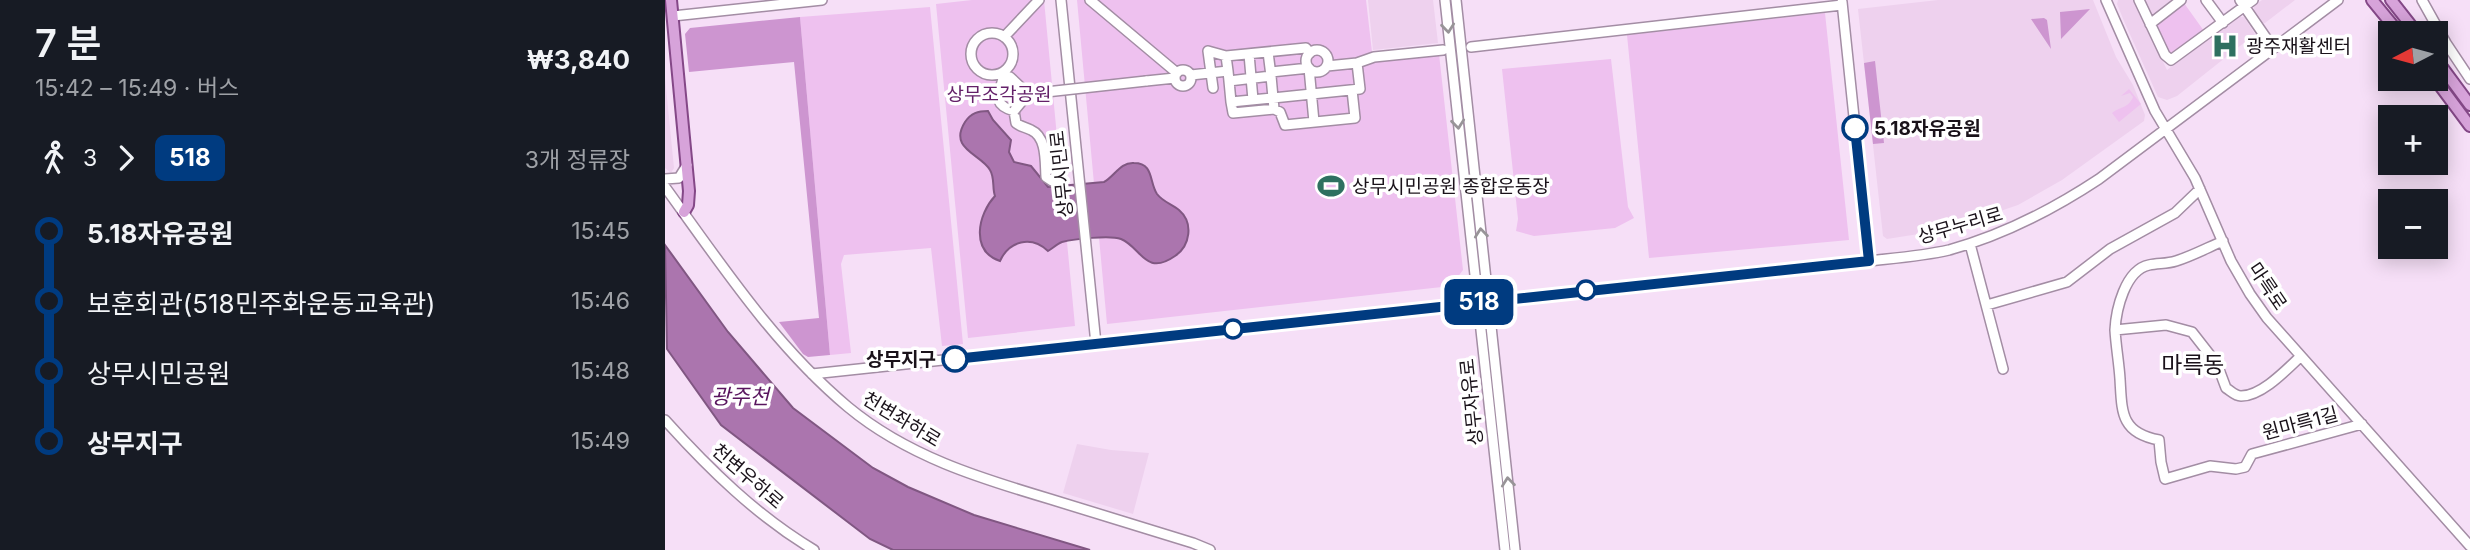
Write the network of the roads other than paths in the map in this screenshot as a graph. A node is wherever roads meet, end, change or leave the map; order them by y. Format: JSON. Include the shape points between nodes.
{"nodes":[{"id":1,"x":671,"y":0,"type":"edge"},
{"id":2,"x":822,"y":0,"type":"edge"},
{"id":3,"x":1038,"y":0,"type":"edge"},
{"id":4,"x":1061,"y":0,"type":"edge"},
{"id":5,"x":1090,"y":0,"type":"edge"},
{"id":6,"x":1445,"y":0,"type":"edge"},
{"id":7,"x":1456,"y":0,"type":"edge"},
{"id":8,"x":2107,"y":0,"type":"edge"},
{"id":9,"x":2139,"y":0,"type":"edge"},
{"id":10,"x":2181,"y":0,"type":"edge"},
{"id":11,"x":2206,"y":0,"type":"edge"},
{"id":12,"x":2253,"y":0,"type":"edge"},
{"id":13,"x":2338,"y":0,"type":"edge"},
{"id":14,"x":2372,"y":0,"type":"edge"},
{"id":15,"x":2391,"y":0,"type":"edge"},
{"id":16,"x":2423,"y":0,"type":"edge"},
{"id":17,"x":1842,"y":3,"type":"edge"},
{"id":18,"x":2242,"y":3,"type":"edge"},
{"id":19,"x":673,"y":16,"type":"junction"},
{"id":20,"x":2389,"y":21,"type":"edge"},
{"id":21,"x":2408,"y":21,"type":"edge"},
{"id":22,"x":2434,"y":21,"type":"edge"},
{"id":23,"x":2223,"y":23,"type":"junction"},
{"id":24,"x":2150,"y":24,"type":"junction"},
{"id":25,"x":1005,"y":37,"type":"junction"},
{"id":26,"x":2448,"y":46,"type":"edge"},
{"id":27,"x":1471,"y":47,"type":"dead end"},
{"id":28,"x":2273,"y":48,"type":"junction"},
{"id":29,"x":1443,"y":50,"type":"dead end"},
{"id":30,"x":1268,"y":52,"type":"junction"},
{"id":31,"x":1310,"y":53,"type":"junction"},
{"id":32,"x":1249,"y":54,"type":"junction"},
{"id":33,"x":1226,"y":57,"type":"junction"},
{"id":34,"x":1357,"y":64,"type":"junction"},
{"id":35,"x":1327,"y":66,"type":"junction"},
{"id":36,"x":1309,"y":68,"type":"junction"},
{"id":37,"x":1211,"y":73,"type":"junction"},
{"id":38,"x":1271,"y":74,"type":"junction"},
{"id":39,"x":1004,"y":75,"type":"junction"},
{"id":40,"x":1176,"y":75,"type":"junction"},
{"id":41,"x":2448,"y":75,"type":"edge"},
{"id":42,"x":1229,"y":76,"type":"junction"},
{"id":43,"x":1251,"y":79,"type":"junction"},
{"id":44,"x":2470,"y":79,"type":"edge"},
{"id":45,"x":1213,"y":88,"type":"dead end"},
{"id":46,"x":1352,"y":90,"type":"junction"},
{"id":47,"x":2444,"y":91,"type":"edge"},
{"id":48,"x":1025,"y":94,"type":"junction"},
{"id":49,"x":1311,"y":94,"type":"junction"},
{"id":50,"x":1273,"y":98,"type":"junction"},
{"id":51,"x":1253,"y":100,"type":"junction"},
{"id":52,"x":1231,"y":102,"type":"junction"},
{"id":53,"x":2470,"y":105,"type":"edge"},
{"id":54,"x":1274,"y":109,"type":"junction"},
{"id":55,"x":1013,"y":111,"type":"junction"},
{"id":56,"x":1314,"y":122,"type":"junction"},
{"id":57,"x":2470,"y":127,"type":"edge"},
{"id":58,"x":2166,"y":128,"type":"junction"},
{"id":59,"x":687,"y":165,"type":"junction"},
{"id":60,"x":665,"y":179,"type":"edge"},
{"id":61,"x":1059,"y":181,"type":"dead end"},
{"id":62,"x":665,"y":187,"type":"edge"},
{"id":63,"x":2200,"y":189,"type":"junction"},
{"id":64,"x":684,"y":212,"type":"junction"},
{"id":65,"x":2223,"y":241,"type":"junction"},
{"id":66,"x":1970,"y":244,"type":"junction"},
{"id":67,"x":1869,"y":261,"type":"junction"},
{"id":68,"x":1484,"y":301,"type":"junction"},
{"id":69,"x":1987,"y":305,"type":"junction"},
{"id":70,"x":2115,"y":330,"type":"junction"},
{"id":71,"x":1096,"y":344,"type":"junction"},
{"id":72,"x":2301,"y":356,"type":"junction"},
{"id":73,"x":2003,"y":369,"type":"dead end"},
{"id":74,"x":812,"y":374,"type":"junction"},
{"id":75,"x":665,"y":420,"type":"edge"},
{"id":76,"x":2362,"y":424,"type":"junction"},
{"id":77,"x":2470,"y":546,"type":"edge"},
{"id":78,"x":814,"y":550,"type":"edge"},
{"id":79,"x":1210,"y":550,"type":"edge"},
{"id":80,"x":1504,"y":550,"type":"edge"},
{"id":81,"x":1515,"y":550,"type":"edge"}],
"edges":[{"from":1,"to":19,"type":"main road"},
{"from":2,"to":19,"type":"street"},
{"from":3,"to":25,"type":"street"},
{"from":4,"to":71,"type":"street","name":"상무시민로"},
{"from":5,"to":40,"type":"street"},
{"from":6,"to":68,"type":"street","name":"상무자유로","one_way":true},
{"from":68,"to":7,"type":"street","name":"상무자유로","one_way":true},
{"from":8,"to":58,"type":"street","name":"마륵로"},
{"from":9,"to":24,"type":"street"},
{"from":10,"to":24,"type":"street"},
{"from":11,"to":23,"type":"street"},
{"from":12,"to":18,"type":"street"},
{"from":13,"to":28,"type":"street","name":"상무누리로"},
{"from":14,"to":20,"type":"main road"},
{"from":15,"to":21,"type":"main road"},
{"from":16,"to":22,"type":"street"},
{"from":17,"to":27,"type":"street"},
{"from":17,"to":67,"type":"street"},
{"from":18,"to":23,"type":"street"},
{"from":18,"to":28,"type":"street"},
{"from":19,"to":59,"type":"main road"},
{"from":23,"to":24,"type":"street","via":[[2171,60]]},
{"from":25,"to":39,"type":"street","via":[[1013,55]]},
{"from":25,"to":39,"type":"street","via":[[984,34],[974,43],[971,57],[983,74]]},
{"from":26,"to":44,"type":"street"},
{"from":28,"to":58,"type":"street","name":"상무누리로"},
{"from":29,"to":34,"type":"street","via":[[1374,57]]},
{"from":30,"to":31,"type":"street","via":[[1306,48]]},
{"from":30,"to":32,"type":"street"},
{"from":30,"to":38,"type":"street"},
{"from":31,"to":35,"type":"street","via":[[1324,53]]},
{"from":31,"to":36,"type":"street"},
{"from":32,"to":33,"type":"street"},
{"from":32,"to":43,"type":"street"},
{"from":33,"to":37,"type":"street","via":[[1208,51]]},
{"from":33,"to":42,"type":"street"},
{"from":34,"to":35,"type":"street"},
{"from":34,"to":46,"type":"street","via":[[1360,89]]},
{"from":35,"to":36,"type":"street","via":[[1318,72]]},
{"from":36,"to":38,"type":"street"},
{"from":36,"to":49,"type":"street"},
{"from":37,"to":40,"type":"street","via":[[1191,75],[1185,70]]},
{"from":37,"to":42,"type":"street"},
{"from":37,"to":45,"type":"street"},
{"from":38,"to":43,"type":"street"},
{"from":38,"to":50,"type":"street"},
{"from":39,"to":48,"type":"street"},
{"from":39,"to":55,"type":"street","via":[[997,94],[1005,108]]},
{"from":40,"to":48,"type":"street","bridge":true},
{"from":41,"to":53,"type":"main road"},
{"from":42,"to":43,"type":"street"},
{"from":42,"to":52,"type":"street"},
{"from":43,"to":51,"type":"street"},
{"from":46,"to":49,"type":"street"},
{"from":46,"to":56,"type":"street","via":[[1355,118]]},
{"from":47,"to":57,"type":"main road"},
{"from":48,"to":55,"type":"street","bridge":true},
{"from":49,"to":50,"type":"street"},
{"from":49,"to":56,"type":"street"},
{"from":50,"to":51,"type":"street"},
{"from":50,"to":54,"type":"street"},
{"from":51,"to":52,"type":"street"},
{"from":52,"to":54,"type":"street","via":[[1233,113]]},
{"from":54,"to":56,"type":"street","via":[[1285,125]]},
{"from":55,"to":61,"type":"street","via":[[1016,122],[1042,139],[1046,177]]},
{"from":58,"to":63,"type":"street","name":"마륵로"},
{"from":58,"to":66,"type":"street","name":"상무누리로","via":[[2062,203]]},
{"from":59,"to":60,"type":"street","via":[[679,178]]},
{"from":59,"to":64,"type":"main road","via":[[689,191]]},
{"from":62,"to":64,"type":"street","name":"천변좌하로"},
{"from":63,"to":65,"type":"street","name":"마륵로"},
{"from":63,"to":69,"type":"street","via":[[2175,213],[2110,249],[2067,282]]},
{"from":64,"to":74,"type":"street","name":"천변좌하로","via":[[760,316]]},
{"from":65,"to":70,"type":"street","name":"원마륵1길","via":[[2138,270],[2130,278]]},
{"from":65,"to":72,"type":"street","name":"마륵로","via":[[2250,295]]},
{"from":66,"to":67,"type":"street","name":"상무누리로"},
{"from":66,"to":69,"type":"street"},
{"from":67,"to":68,"type":"street","name":"상무누리로"},
{"from":68,"to":71,"type":"street","name":"상무누리로"},
{"from":68,"to":80,"type":"street","name":"상무자유로"},
{"from":81,"to":68,"type":"street","name":"상무자유로","one_way":true},
{"from":69,"to":73,"type":"street"},
{"from":70,"to":72,"type":"street","via":[[2166,325],[2192,332],[2217,365],[2226,388],[2241,396],[2276,379]]},
{"from":70,"to":76,"type":"street","name":"원마륵1길","via":[[2123,414],[2139,434],[2159,440],[2165,479],[2210,466],[2245,467],[2252,454]]},
{"from":71,"to":74,"type":"street","name":"상무누리로"},
{"from":72,"to":76,"type":"street","name":"마륵로"},
{"from":74,"to":79,"type":"street","name":"천변좌하로","via":[[850,409],[936,461]]},
{"from":75,"to":78,"type":"street","name":"천변우하로","via":[[726,483]]},
{"from":76,"to":77,"type":"street","name":"마륵로"}]}
